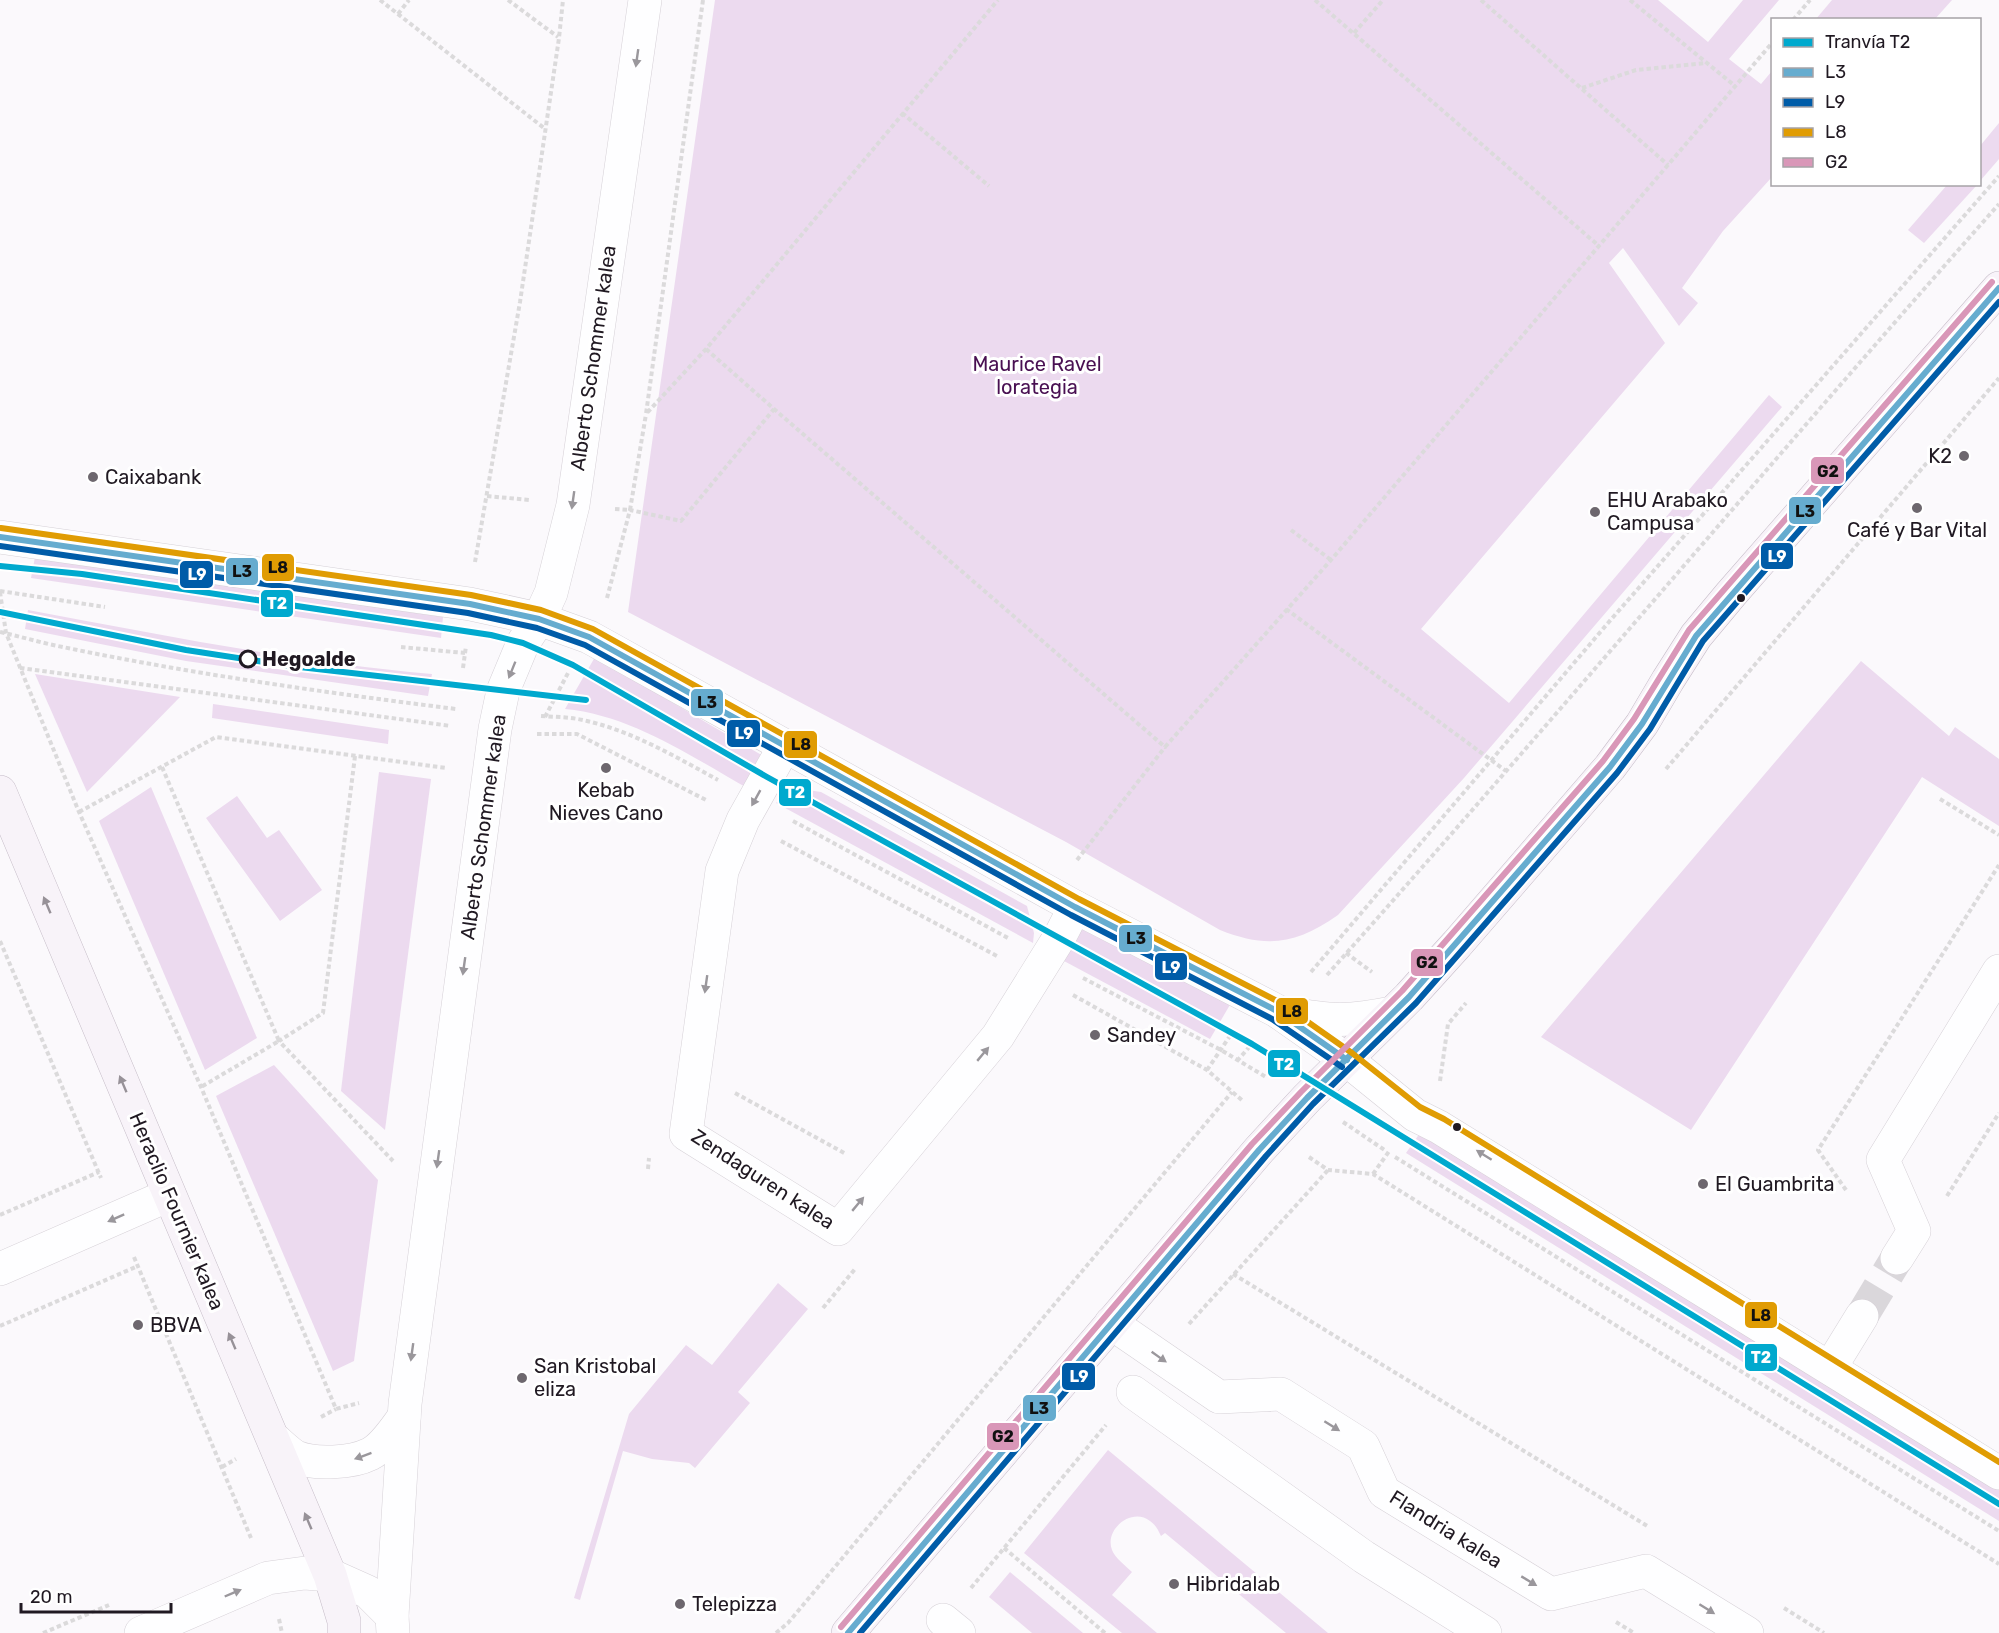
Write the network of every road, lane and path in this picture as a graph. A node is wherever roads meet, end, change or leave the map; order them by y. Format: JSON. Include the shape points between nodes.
{"nodes":[{"id":1,"x":380,"y":0,"type":"edge"},
{"id":2,"x":409,"y":0,"type":"edge"},
{"id":3,"x":508,"y":0,"type":"edge"},
{"id":4,"x":563,"y":0,"type":"edge"},
{"id":5,"x":645,"y":0,"type":"edge"},
{"id":6,"x":704,"y":0,"type":"edge"},
{"id":7,"x":998,"y":0,"type":"edge"},
{"id":8,"x":1315,"y":0,"type":"edge"},
{"id":9,"x":1383,"y":0,"type":"edge"},
{"id":10,"x":1480,"y":0,"type":"edge"},
{"id":11,"x":1630,"y":0,"type":"edge"},
{"id":12,"x":1810,"y":0,"type":"edge"},
{"id":13,"x":398,"y":14,"type":"junction"},
{"id":14,"x":1795,"y":18,"type":"edge"},
{"id":15,"x":1354,"y":33,"type":"junction"},
{"id":16,"x":559,"y":38,"type":"junction"},
{"id":17,"x":1771,"y":45,"type":"edge"},
{"id":18,"x":1706,"y":63,"type":"junction"},
{"id":19,"x":1735,"y":86,"type":"junction"},
{"id":20,"x":1582,"y":88,"type":"junction"},
{"id":21,"x":902,"y":113,"type":"junction"},
{"id":22,"x":544,"y":128,"type":"junction"},
{"id":23,"x":1668,"y":165,"type":"junction"},
{"id":24,"x":1999,"y":176,"type":"edge"},
{"id":25,"x":989,"y":186,"type":"dead end"},
{"id":26,"x":1999,"y":204,"type":"edge"},
{"id":27,"x":1599,"y":246,"type":"junction"},
{"id":28,"x":1999,"y":288,"type":"edge"},
{"id":29,"x":706,"y":349,"type":"junction"},
{"id":30,"x":1999,"y":378,"type":"edge"},
{"id":31,"x":774,"y":410,"type":"junction"},
{"id":32,"x":646,"y":414,"type":"junction"},
{"id":33,"x":630,"y":510,"type":"junction"},
{"id":34,"x":1291,"y":530,"type":"dead end"},
{"id":35,"x":0,"y":537,"type":"edge"},
{"id":36,"x":1331,"y":560,"type":"junction"},
{"id":37,"x":475,"y":562,"type":"dead end"},
{"id":38,"x":0,"y":592,"type":"edge"},
{"id":39,"x":105,"y":607,"type":"dead end"},
{"id":40,"x":605,"y":607,"type":"dead end"},
{"id":41,"x":1286,"y":609,"type":"junction"},
{"id":42,"x":539,"y":619,"type":"junction"},
{"id":43,"x":6,"y":633,"type":"junction"},
{"id":44,"x":0,"y":635,"type":"edge"},
{"id":45,"x":401,"y":647,"type":"dead end"},
{"id":46,"x":465,"y":653,"type":"dead end"},
{"id":47,"x":20,"y":668,"type":"junction"},
{"id":48,"x":458,"y":709,"type":"dead end"},
{"id":49,"x":456,"y":727,"type":"junction"},
{"id":50,"x":495,"y":729,"type":"junction"},
{"id":51,"x":784,"y":747,"type":"junction"},
{"id":52,"x":1164,"y":747,"type":"junction"},
{"id":53,"x":355,"y":756,"type":"junction"},
{"id":54,"x":1491,"y":760,"type":"junction"},
{"id":55,"x":162,"y":767,"type":"junction"},
{"id":56,"x":453,"y":769,"type":"dead end"},
{"id":57,"x":1506,"y":771,"type":"junction"},
{"id":58,"x":1664,"y":771,"type":"dead end"},
{"id":59,"x":0,"y":792,"type":"edge"},
{"id":60,"x":1940,"y":799,"type":"dead end"},
{"id":61,"x":79,"y":812,"type":"junction"},
{"id":62,"x":1999,"y":835,"type":"edge"},
{"id":63,"x":1073,"y":864,"type":"dead end"},
{"id":64,"x":1075,"y":907,"type":"junction"},
{"id":65,"x":1999,"y":971,"type":"edge"},
{"id":66,"x":1301,"y":984,"type":"junction"},
{"id":67,"x":1471,"y":997,"type":"dead end"},
{"id":68,"x":1277,"y":1011,"type":"junction"},
{"id":69,"x":1392,"y":1013,"type":"junction"},
{"id":70,"x":279,"y":1041,"type":"junction"},
{"id":71,"x":1237,"y":1060,"type":"dead end"},
{"id":72,"x":1347,"y":1060,"type":"junction"},
{"id":73,"x":1441,"y":1079,"type":"dead end"},
{"id":74,"x":201,"y":1087,"type":"junction"},
{"id":75,"x":732,"y":1091,"type":"dead end"},
{"id":76,"x":1232,"y":1092,"type":"dead end"},
{"id":77,"x":1999,"y":1113,"type":"edge"},
{"id":78,"x":851,"y":1157,"type":"dead end"},
{"id":79,"x":399,"y":1168,"type":"dead end"},
{"id":80,"x":99,"y":1172,"type":"dead end"},
{"id":81,"x":169,"y":1195,"type":"junction"},
{"id":82,"x":1942,"y":1203,"type":"dead end"},
{"id":83,"x":0,"y":1215,"type":"edge"},
{"id":84,"x":1897,"y":1258,"type":"tunnel mouth"},
{"id":85,"x":138,"y":1266,"type":"dead end"},
{"id":86,"x":0,"y":1269,"type":"edge"},
{"id":87,"x":1233,"y":1274,"type":"junction"},
{"id":88,"x":1862,"y":1316,"type":"tunnel mouth"},
{"id":89,"x":1111,"y":1323,"type":"junction"},
{"id":90,"x":0,"y":1326,"type":"edge"},
{"id":91,"x":1159,"y":1358,"type":"junction"},
{"id":92,"x":1830,"y":1368,"type":"junction"},
{"id":93,"x":1133,"y":1392,"type":"joint"},
{"id":94,"x":369,"y":1400,"type":"dead end"},
{"id":95,"x":404,"y":1417,"type":"junction"},
{"id":96,"x":274,"y":1440,"type":"junction"},
{"id":97,"x":1999,"y":1473,"type":"edge"},
{"id":98,"x":1651,"y":1528,"type":"dead end"},
{"id":99,"x":1004,"y":1548,"type":"junction"},
{"id":100,"x":1999,"y":1564,"type":"edge"},
{"id":101,"x":330,"y":1575,"type":"junction"},
{"id":102,"x":1783,"y":1608,"type":"dead end"},
{"id":103,"x":393,"y":1624,"type":"edge"},
{"id":104,"x":951,"y":1626,"type":"edge"},
{"id":105,"x":141,"y":1633,"type":"edge"},
{"id":106,"x":344,"y":1633,"type":"edge"},
{"id":107,"x":776,"y":1633,"type":"edge"},
{"id":108,"x":848,"y":1633,"type":"edge"},
{"id":109,"x":1105,"y":1633,"type":"edge"},
{"id":110,"x":1485,"y":1633,"type":"edge"},
{"id":111,"x":1747,"y":1633,"type":"edge"},
{"id":112,"x":1824,"y":1633,"type":"edge"}],
"edges":[{"from":1,"to":13,"type":"path"},
{"from":2,"to":13,"type":"path"},
{"from":3,"to":16,"type":"path"},
{"from":4,"to":16,"type":"path"},
{"from":5,"to":42,"type":"street","name":"Alberto Schommer kalea","one_way":true,"via":[[573,505],[551,593]]},
{"from":6,"to":32,"type":"path"},
{"from":7,"to":21,"type":"path"},
{"from":8,"to":15,"type":"path"},
{"from":9,"to":15,"type":"path"},
{"from":10,"to":20,"type":"path"},
{"from":11,"to":18,"type":"path"},
{"from":12,"to":14,"type":"path"},
{"from":13,"to":22,"type":"path"},
{"from":15,"to":27,"type":"path"},
{"from":16,"to":22,"type":"path"},
{"from":17,"to":19,"type":"path"},
{"from":18,"to":19,"type":"path"},
{"from":18,"to":20,"type":"path","via":[[1636,70]]},
{"from":19,"to":23,"type":"path"},
{"from":20,"to":23,"type":"path"},
{"from":21,"to":25,"type":"path"},
{"from":21,"to":29,"type":"path"},
{"from":22,"to":37,"type":"path","via":[[520,302]]},
{"from":23,"to":27,"type":"path"},
{"from":24,"to":54,"type":"path"},
{"from":26,"to":57,"type":"path"},
{"from":27,"to":36,"type":"path"},
{"from":28,"to":69,"type":"main road","via":[[1696,636],[1642,724],[1610,767]]},
{"from":29,"to":31,"type":"path"},
{"from":29,"to":32,"type":"path"},
{"from":30,"to":58,"type":"path"},
{"from":31,"to":33,"type":"path","via":[[681,521]]},
{"from":31,"to":52,"type":"path"},
{"from":32,"to":33,"type":"path"},
{"from":33,"to":40,"type":"path"},
{"from":34,"to":36,"type":"path"},
{"from":35,"to":42,"type":"street","via":[[470,604]]},
{"from":36,"to":41,"type":"path"},
{"from":38,"to":39,"type":"path"},
{"from":38,"to":43,"type":"path"},
{"from":41,"to":52,"type":"path"},
{"from":41,"to":54,"type":"path"},
{"from":42,"to":50,"type":"street","name":"Alberto Schommer kalea","one_way":true,"via":[[523,643],[503,691]]},
{"from":42,"to":51,"type":"street","via":[[589,637]]},
{"from":43,"to":44,"type":"path"},
{"from":43,"to":47,"type":"path"},
{"from":45,"to":46,"type":"path"},
{"from":47,"to":49,"type":"path"},
{"from":47,"to":61,"type":"path"},
{"from":48,"to":49,"type":"path"},
{"from":49,"to":50,"type":"path"},
{"from":50,"to":95,"type":"street","name":"Alberto Schommer kalea","one_way":true},
{"from":51,"to":64,"type":"street"},
{"from":51,"to":64,"type":"street","name":"Zendaguren kalea","one_way":true,"via":[[743,820],[722,871],[686,1134],[838,1229],[998,1036]]},
{"from":52,"to":63,"type":"path"},
{"from":53,"to":55,"type":"path","via":[[216,737]]},
{"from":53,"to":56,"type":"path"},
{"from":53,"to":70,"type":"path","via":[[323,1013]]},
{"from":54,"to":57,"type":"path"},
{"from":54,"to":66,"type":"path"},
{"from":55,"to":61,"type":"path"},
{"from":55,"to":70,"type":"path"},
{"from":57,"to":66,"type":"path","via":[[1313,990]]},
{"from":81,"to":59,"type":"main road","name":"Heraclio Fournier kalea","one_way":true},
{"from":60,"to":62,"type":"path"},
{"from":61,"to":74,"type":"path"},
{"from":64,"to":68,"type":"street"},
{"from":65,"to":84,"type":"street","via":[[1883,1161],[1914,1231]]},
{"from":66,"to":68,"type":"path"},
{"from":67,"to":73,"type":"path","via":[[1448,1024]]},
{"from":68,"to":69,"type":"street","via":[[1327,1021],[1360,1020]]},
{"from":68,"to":71,"type":"path"},
{"from":68,"to":72,"type":"street"},
{"from":69,"to":72,"type":"main road"},
{"from":70,"to":74,"type":"path"},
{"from":70,"to":79,"type":"path"},
{"from":72,"to":89,"type":"main road","via":[[1276,1130]]},
{"from":92,"to":72,"type":"street","one_way":true,"via":[[1415,1115]]},
{"from":74,"to":94,"type":"path","via":[[336,1409]]},
{"from":75,"to":78,"type":"path"},
{"from":76,"to":107,"type":"path"},
{"from":77,"to":82,"type":"path"},
{"from":80,"to":83,"type":"path"},
{"from":81,"to":86,"type":"street","one_way":true},
{"from":96,"to":81,"type":"main road","name":"Heraclio Fournier kalea","one_way":true},
{"from":85,"to":90,"type":"path"},
{"from":87,"to":91,"type":"path"},
{"from":87,"to":98,"type":"path"},
{"from":87,"to":100,"type":"path","via":[[1328,1170],[1373,1174]]},
{"from":88,"to":92,"type":"street"},
{"from":89,"to":91,"type":"street","name":"Flandria kalea","one_way":true},
{"from":89,"to":108,"type":"main road"},
{"from":91,"to":111,"type":"street","name":"Flandria kalea","one_way":true,"via":[[1219,1397],[1281,1394],[1363,1446],[1384,1492],[1551,1594],[1647,1571]]},
{"from":92,"to":97,"type":"street"},
{"from":93,"to":99,"type":"path"},
{"from":93,"to":110,"type":"street","via":[[1364,1557]]},
{"from":95,"to":96,"type":"street","one_way":true,"via":[[371,1454],[350,1461],[323,1462],[297,1457]]},
{"from":95,"to":103,"type":"street","name":"Alberto Schommer kalea"},
{"from":101,"to":96,"type":"main road","name":"Heraclio Fournier kalea","one_way":true},
{"from":99,"to":104,"type":"path"},
{"from":99,"to":109,"type":"path"},
{"from":101,"to":103,"type":"street","via":[[368,1592]]},
{"from":105,"to":101,"type":"street","one_way":true,"via":[[268,1578],[305,1573]]},
{"from":101,"to":106,"type":"main road","name":"Heraclio Fournier kalea"},
{"from":102,"to":112,"type":"path"}]}
